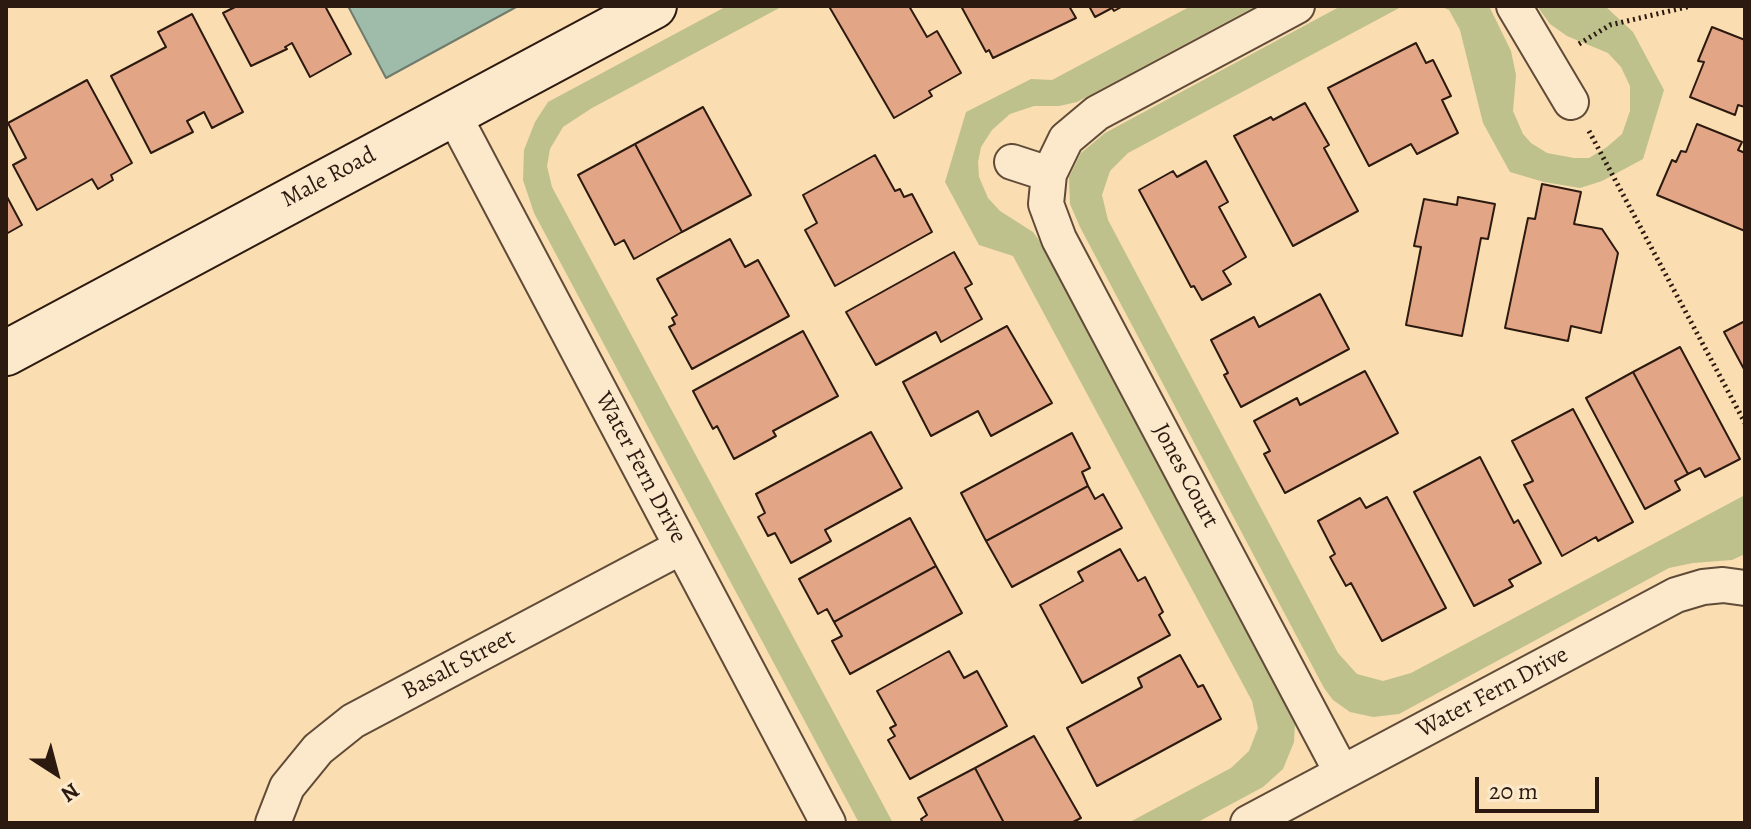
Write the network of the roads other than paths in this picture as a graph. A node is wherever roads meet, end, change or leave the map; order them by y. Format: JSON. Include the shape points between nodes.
{"nodes":[{"id":1,"x":654,"y":6,"type":"edge"},
{"id":2,"x":1297,"y":6,"type":"edge"},
{"id":3,"x":1514,"y":6,"type":"edge"},
{"id":4,"x":1571,"y":102,"type":"road end"},
{"id":5,"x":452,"y":112,"type":"junction"},
{"id":6,"x":1012,"y":162,"type":"dead end"},
{"id":7,"x":1049,"y":174,"type":"junction"},
{"id":8,"x":6,"y":353,"type":"edge"},
{"id":9,"x":681,"y":547,"type":"junction"},
{"id":10,"x":1745,"y":588,"type":"edge"},
{"id":11,"x":1342,"y":773,"type":"junction"},
{"id":12,"x":273,"y":823,"type":"edge"},
{"id":13,"x":828,"y":823,"type":"edge"},
{"id":14,"x":1248,"y":823,"type":"edge"}],
"edges":[{"from":1,"to":5,"type":"street","name":"Male Road"},
{"from":2,"to":7,"type":"street","name":"Jones Court","via":[[1097,113],[1066,139]]},
{"from":3,"to":4,"type":"street"},
{"from":5,"to":8,"type":"street","name":"Male Road"},
{"from":5,"to":9,"type":"street","name":"Water Fern Drive"},
{"from":6,"to":7,"type":"street"},
{"from":7,"to":11,"type":"street","name":"Jones Court","via":[[1046,204],[1059,239]]},
{"from":9,"to":12,"type":"street","name":"Basalt Street","via":[[353,721],[318,749],[287,787]]},
{"from":9,"to":13,"type":"street","name":"Water Fern Drive"},
{"from":10,"to":11,"type":"street","name":"Water Fern Drive","via":[[1713,586],[1676,595]]},
{"from":11,"to":14,"type":"street","name":"Water Fern Drive"}]}
